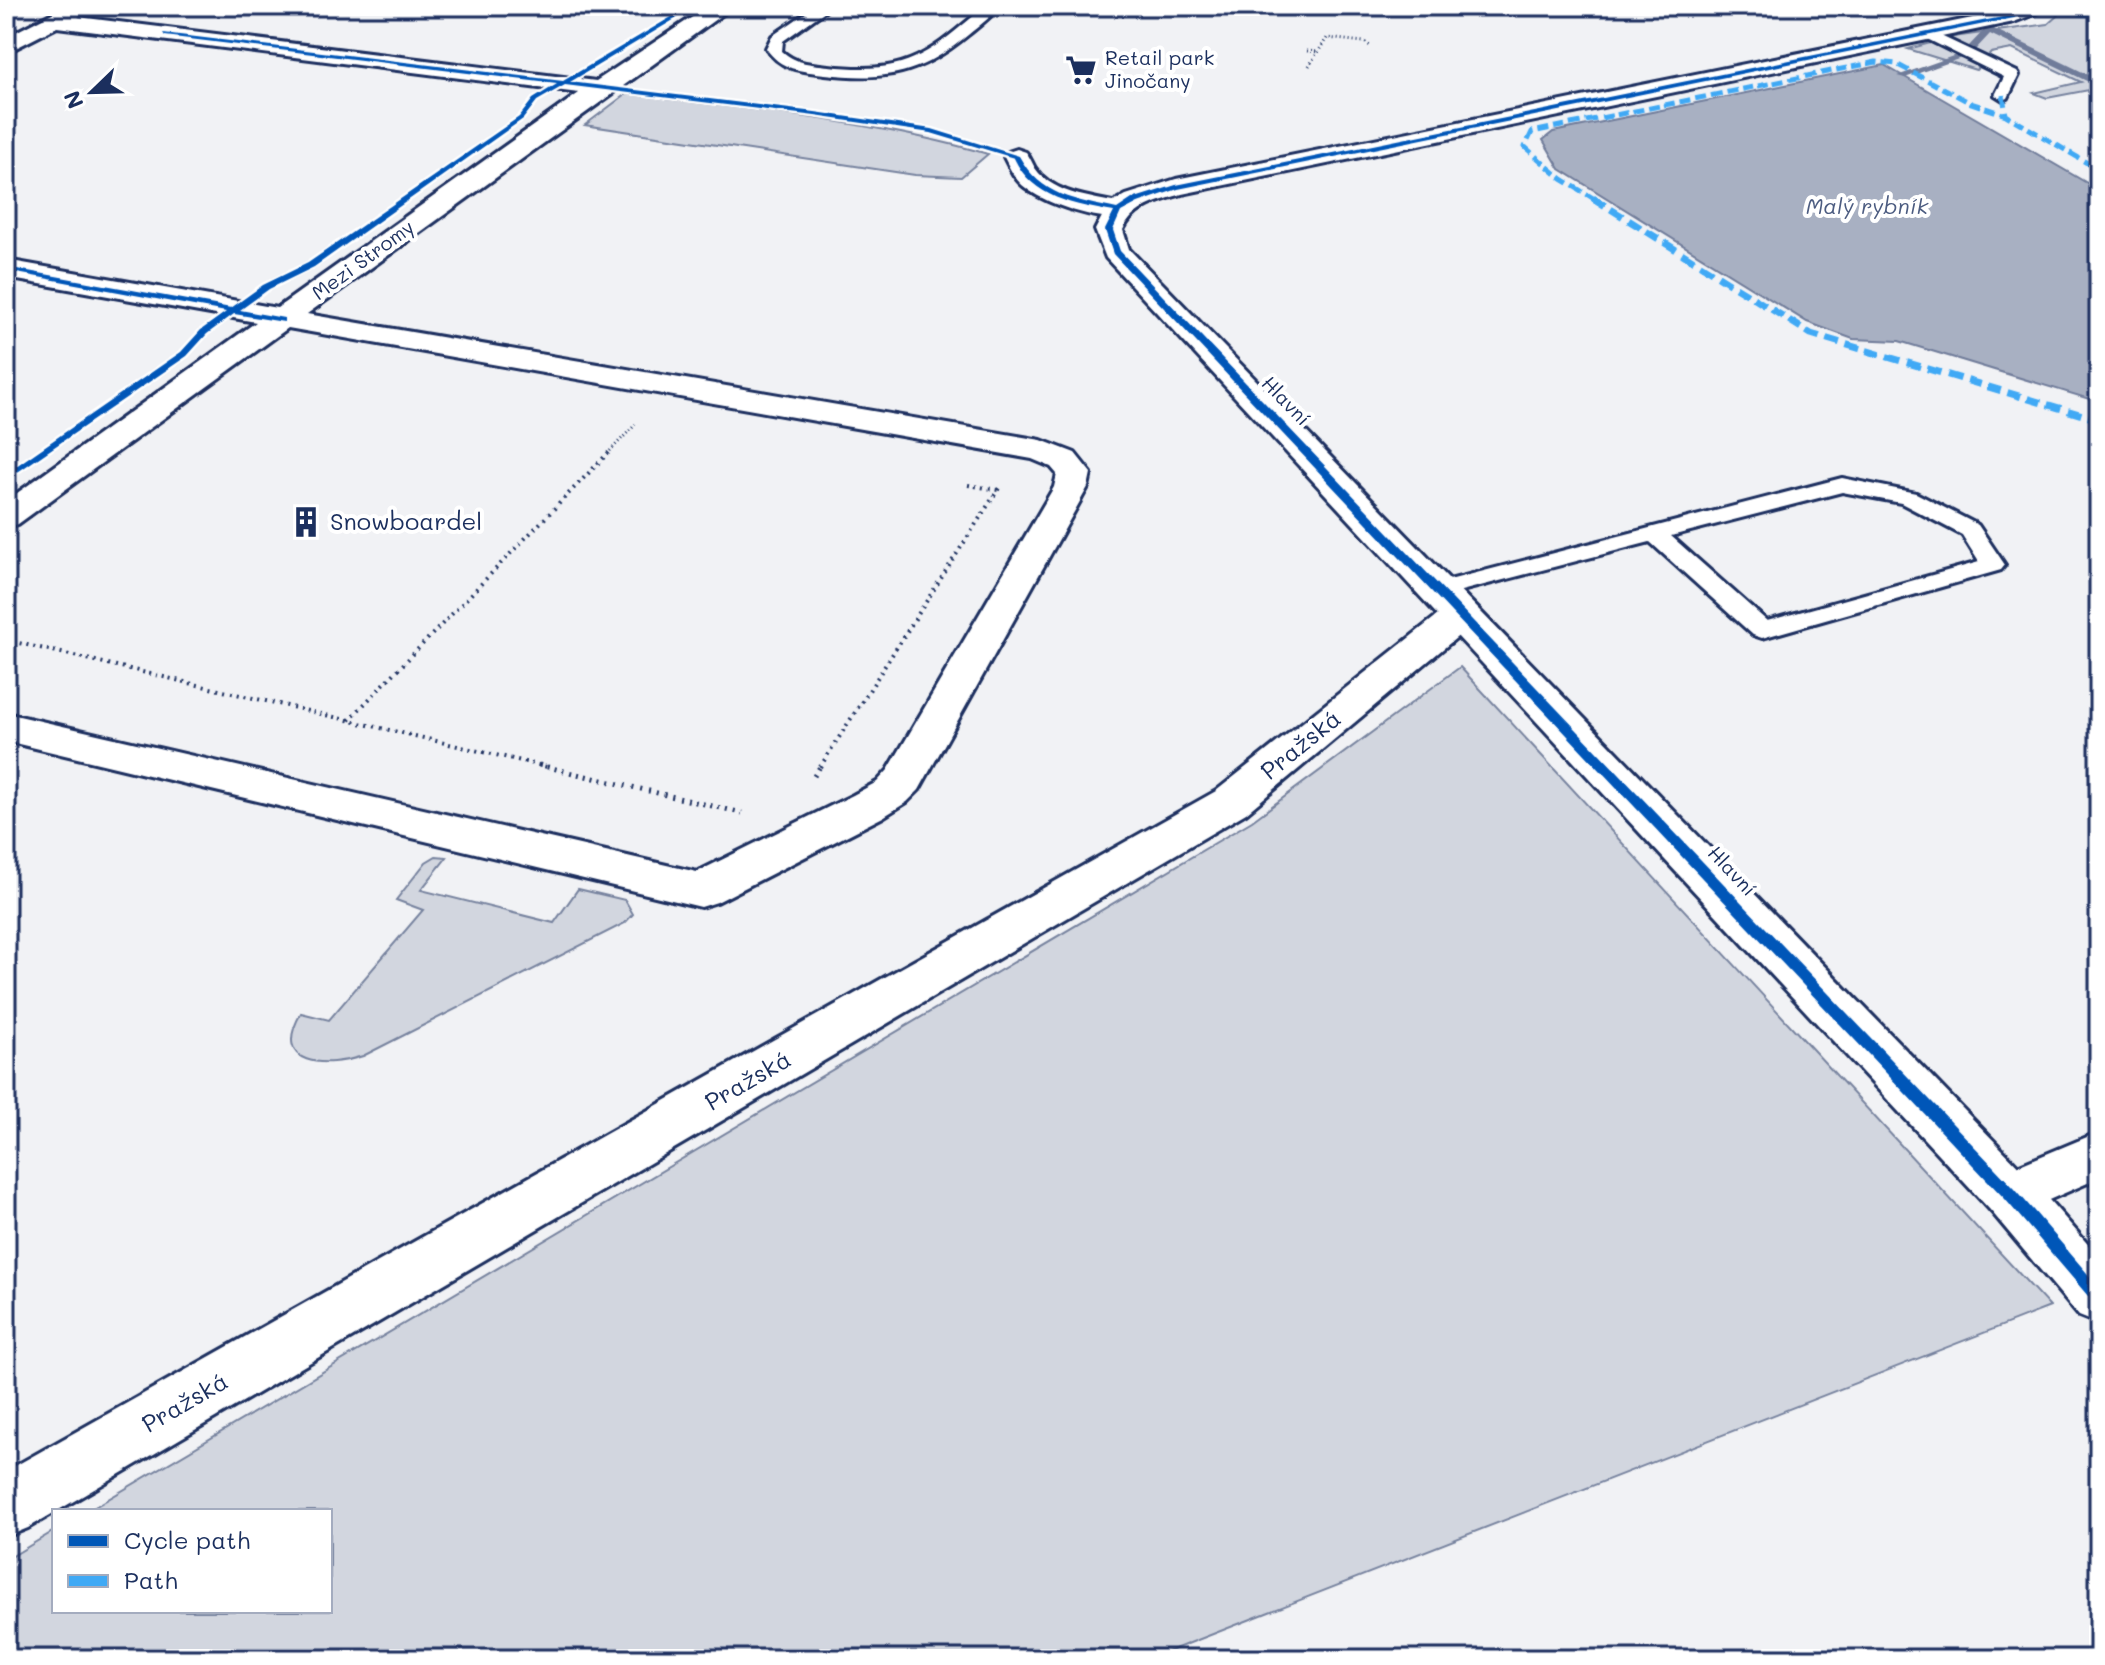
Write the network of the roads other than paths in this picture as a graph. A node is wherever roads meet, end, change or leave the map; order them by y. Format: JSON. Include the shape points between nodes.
{"nodes":[{"id":1,"x":83,"y":6,"type":"edge"},
{"id":2,"x":723,"y":6,"type":"edge"},
{"id":3,"x":825,"y":6,"type":"edge"},
{"id":4,"x":955,"y":6,"type":"edge"},
{"id":5,"x":2034,"y":6,"type":"edge"},
{"id":6,"x":990,"y":8,"type":"edge"},
{"id":7,"x":54,"y":20,"type":"junction"},
{"id":8,"x":1928,"y":34,"type":"junction"},
{"id":9,"x":6,"y":46,"type":"edge"},
{"id":10,"x":600,"y":89,"type":"junction"},
{"id":11,"x":2003,"y":95,"type":"dead end"},
{"id":12,"x":1017,"y":157,"type":"dead end"},
{"id":13,"x":1118,"y":211,"type":"junction"},
{"id":14,"x":6,"y":269,"type":"edge"},
{"id":15,"x":281,"y":320,"type":"junction"},
{"id":16,"x":6,"y":517,"type":"edge"},
{"id":17,"x":1655,"y":534,"type":"junction"},
{"id":18,"x":1450,"y":602,"type":"junction"},
{"id":19,"x":6,"y":727,"type":"edge"},
{"id":20,"x":2099,"y":1154,"type":"edge"},
{"id":21,"x":2010,"y":1194,"type":"junction"},
{"id":22,"x":2099,"y":1298,"type":"edge"},
{"id":23,"x":6,"y":1506,"type":"edge"}],
"edges":[{"from":1,"to":7,"type":"street"},
{"from":2,"to":10,"type":"street","name":"Mezi Stromy"},
{"from":3,"to":6,"type":"lane","via":[[777,39],[777,57],[794,65],[857,75],[904,70],[923,63]]},
{"from":4,"to":6,"type":"lane"},
{"from":5,"to":8,"type":"street","via":[[2014,16]]},
{"from":7,"to":9,"type":"street"},
{"from":7,"to":10,"type":"street"},
{"from":8,"to":11,"type":"lane","via":[[2012,75]]},
{"from":8,"to":13,"type":"street","via":[[1176,187]]},
{"from":10,"to":15,"type":"street","name":"Mezi Stromy"},
{"from":12,"to":13,"type":"street","via":[[1035,183],[1064,198]]},
{"from":13,"to":18,"type":"street","name":"Hlavní","via":[[1109,230],[1116,252]]},
{"from":14,"to":15,"type":"street"},
{"from":15,"to":16,"type":"street","name":"Mezi Stromy"},
{"from":15,"to":19,"type":"street","via":[[1026,448],[1054,454],[1074,473],[1071,487],[904,780],[868,806],[701,890]]},
{"from":17,"to":17,"type":"lane","via":[[1762,630],[1993,565],[1970,530],[1908,498],[1842,485]]},
{"from":17,"to":18,"type":"lane"},
{"from":18,"to":21,"type":"street","name":"Hlavní"},
{"from":18,"to":23,"type":"street","name":"Pražská","via":[[1231,802]]},
{"from":20,"to":21,"type":"street"},
{"from":21,"to":22,"type":"street","name":"Hlavní"}]}
